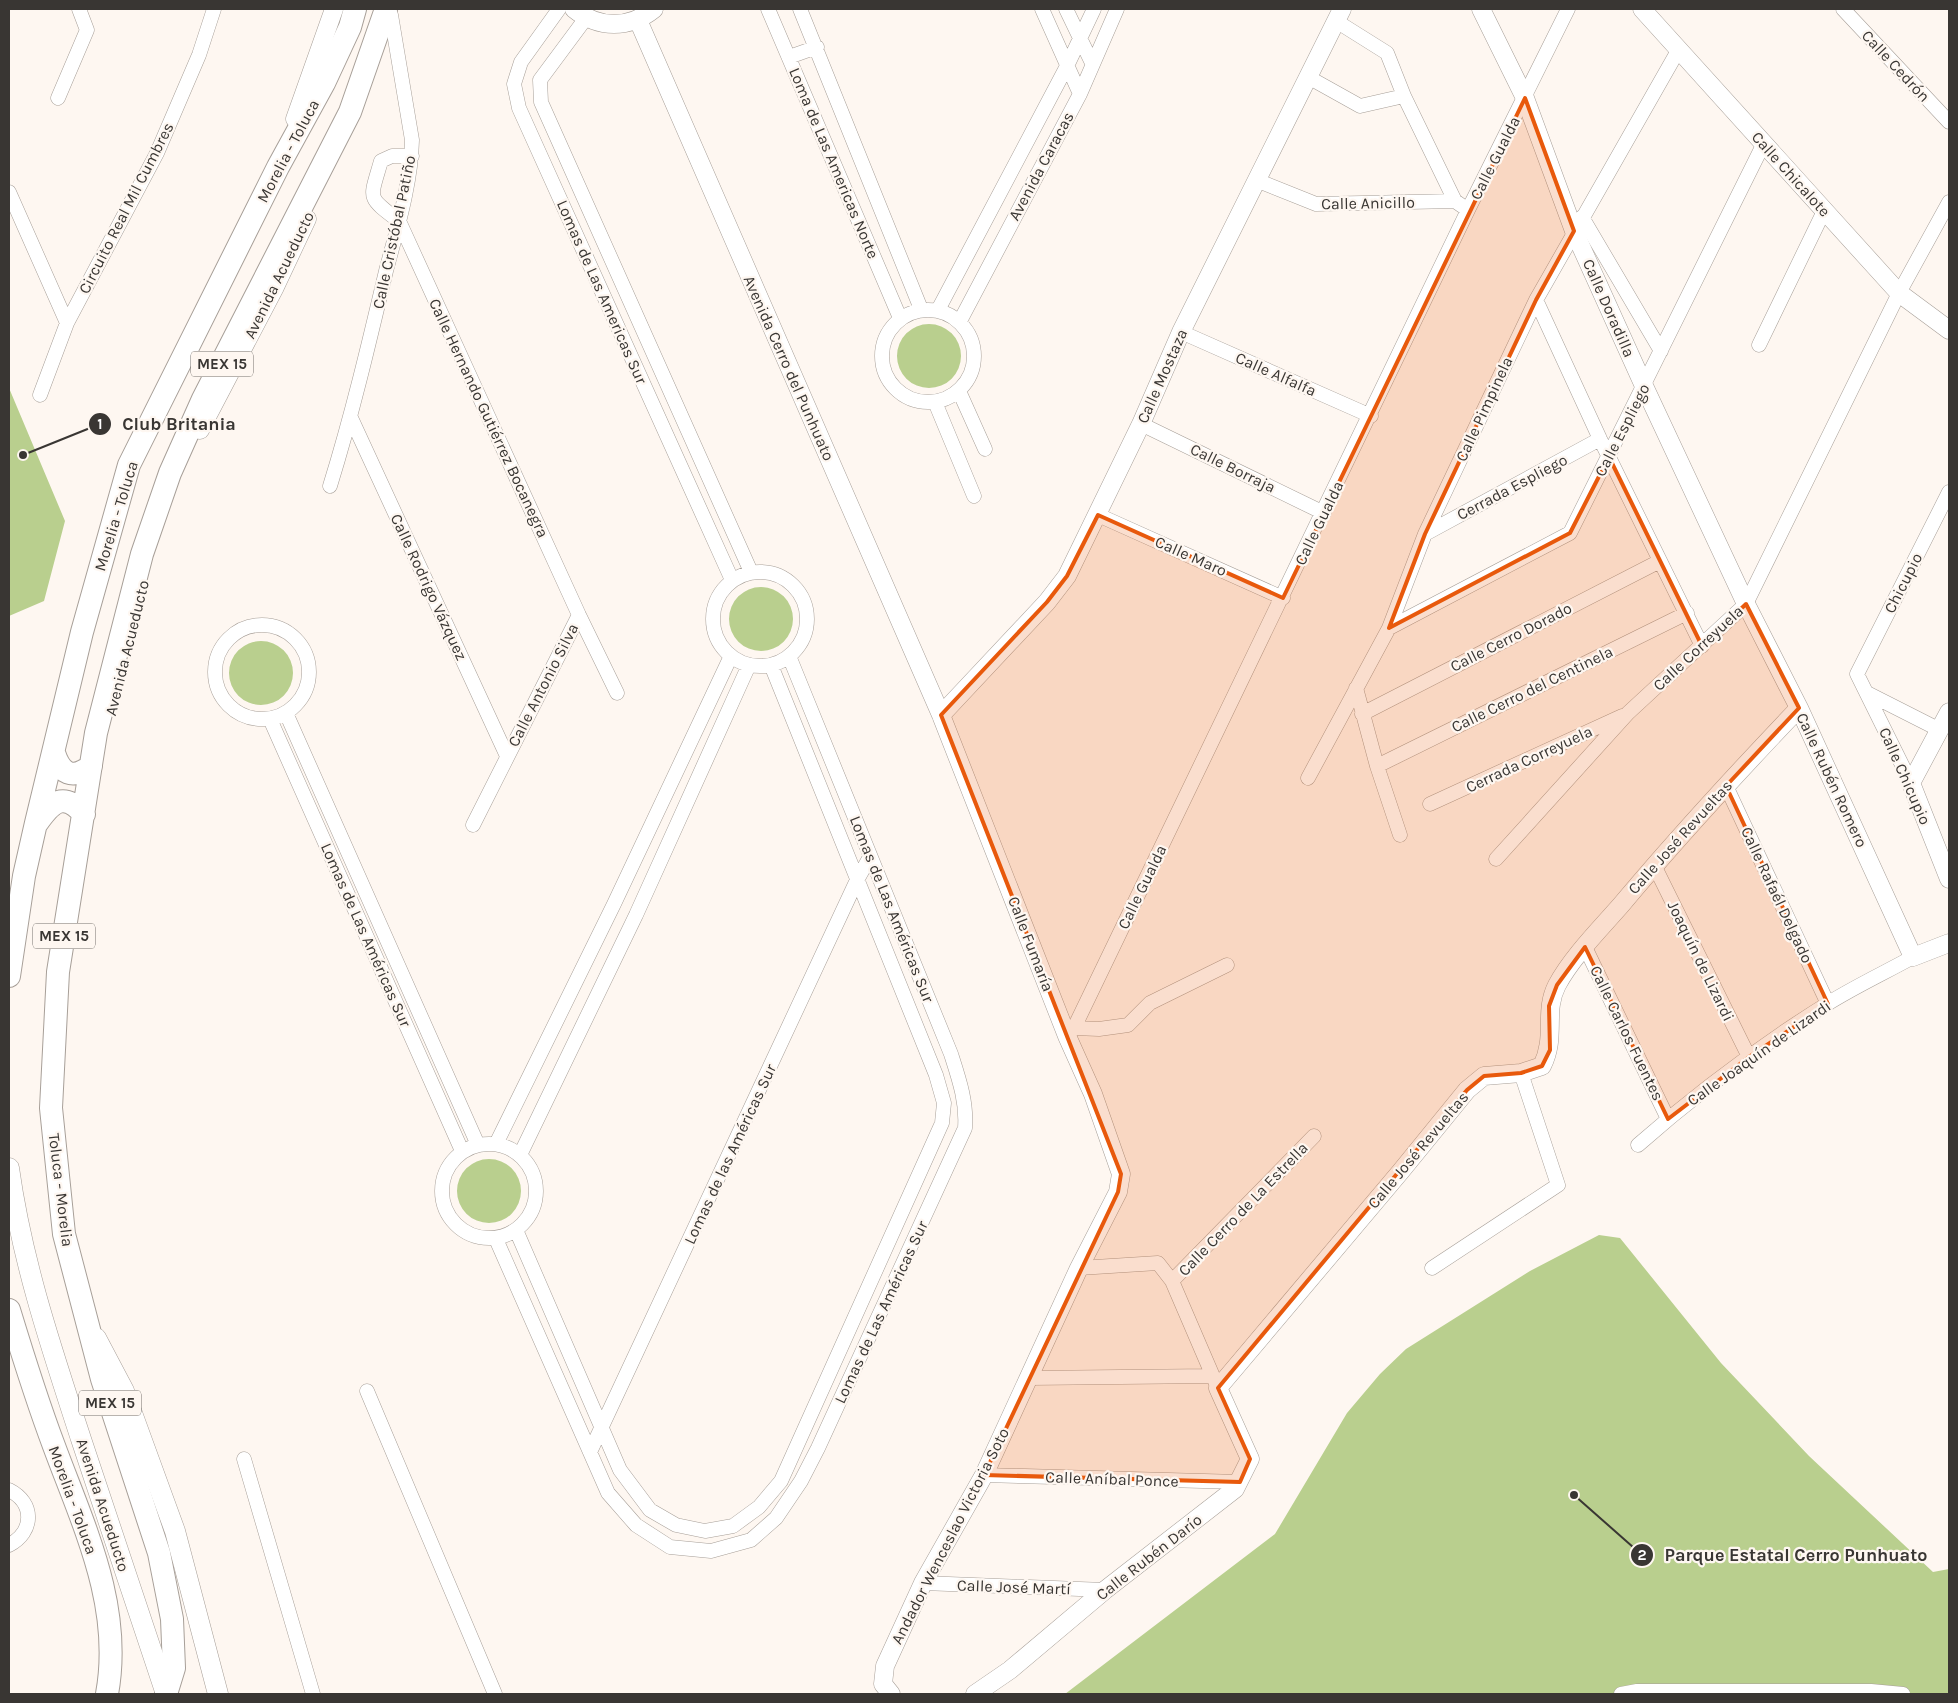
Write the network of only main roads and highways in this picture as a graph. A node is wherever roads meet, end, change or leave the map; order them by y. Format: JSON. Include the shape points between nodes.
{"nodes":[{"id":1,"x":355,"y":9,"type":"edge"},
{"id":2,"x":390,"y":11,"type":"edge"},
{"id":3,"x":54,"y":753,"type":"junction"},
{"id":4,"x":91,"y":766,"type":"junction"},
{"id":5,"x":84,"y":814,"type":"junction"},
{"id":6,"x":36,"y":823,"type":"junction"},
{"id":7,"x":9,"y":976,"type":"edge"},
{"id":8,"x":9,"y":1168,"type":"edge"},
{"id":9,"x":9,"y":1310,"type":"edge"},
{"id":10,"x":85,"y":1317,"type":"junction"},
{"id":11,"x":107,"y":1694,"type":"edge"},
{"id":12,"x":166,"y":1694,"type":"edge"},
{"id":13,"x":218,"y":1694,"type":"edge"}],
"edges":[{"from":1,"to":3,"type":"main road","name":"Morelia - Toluca","number":"MEX 15","via":[[324,83],[278,167],[129,466],[82,632]]},
{"from":2,"to":4,"type":"main road","name":"Toluca - Morelia","number":"MEX 15","via":[[350,112],[204,399],[170,473],[142,554],[96,734]]},
{"from":3,"to":4,"type":"main road","via":[[59,766],[66,772],[76,774]]},
{"from":3,"to":6,"type":"main road","name":"Morelia - Toluca","number":"MEX 15"},
{"from":4,"to":5,"type":"main road","name":"Toluca - Morelia","number":"MEX 15"},
{"from":5,"to":6,"type":"main road","via":[[69,802],[56,802]]},
{"from":5,"to":10,"type":"main road","name":"Toluca - Morelia","number":"MEX 15","via":[[58,972],[51,1108],[64,1234]]},
{"from":6,"to":7,"type":"main road","name":"Morelia - Toluca","number":"MEX 15","via":[[24,876]]},
{"from":8,"to":12,"type":"main road","name":"Avenida Acueducto","via":[[26,1264],[47,1335]]},
{"from":9,"to":11,"type":"main road","name":"Morelia - Toluca","via":[[43,1416],[86,1528],[105,1593],[112,1632],[112,1669]]},
{"from":10,"to":12,"type":"main road","name":"Toluca - Morelia","number":"MEX 15","via":[[159,1553],[172,1619],[174,1668]]},
{"from":10,"to":13,"type":"main road","via":[[124,1390],[174,1532]]}]}
